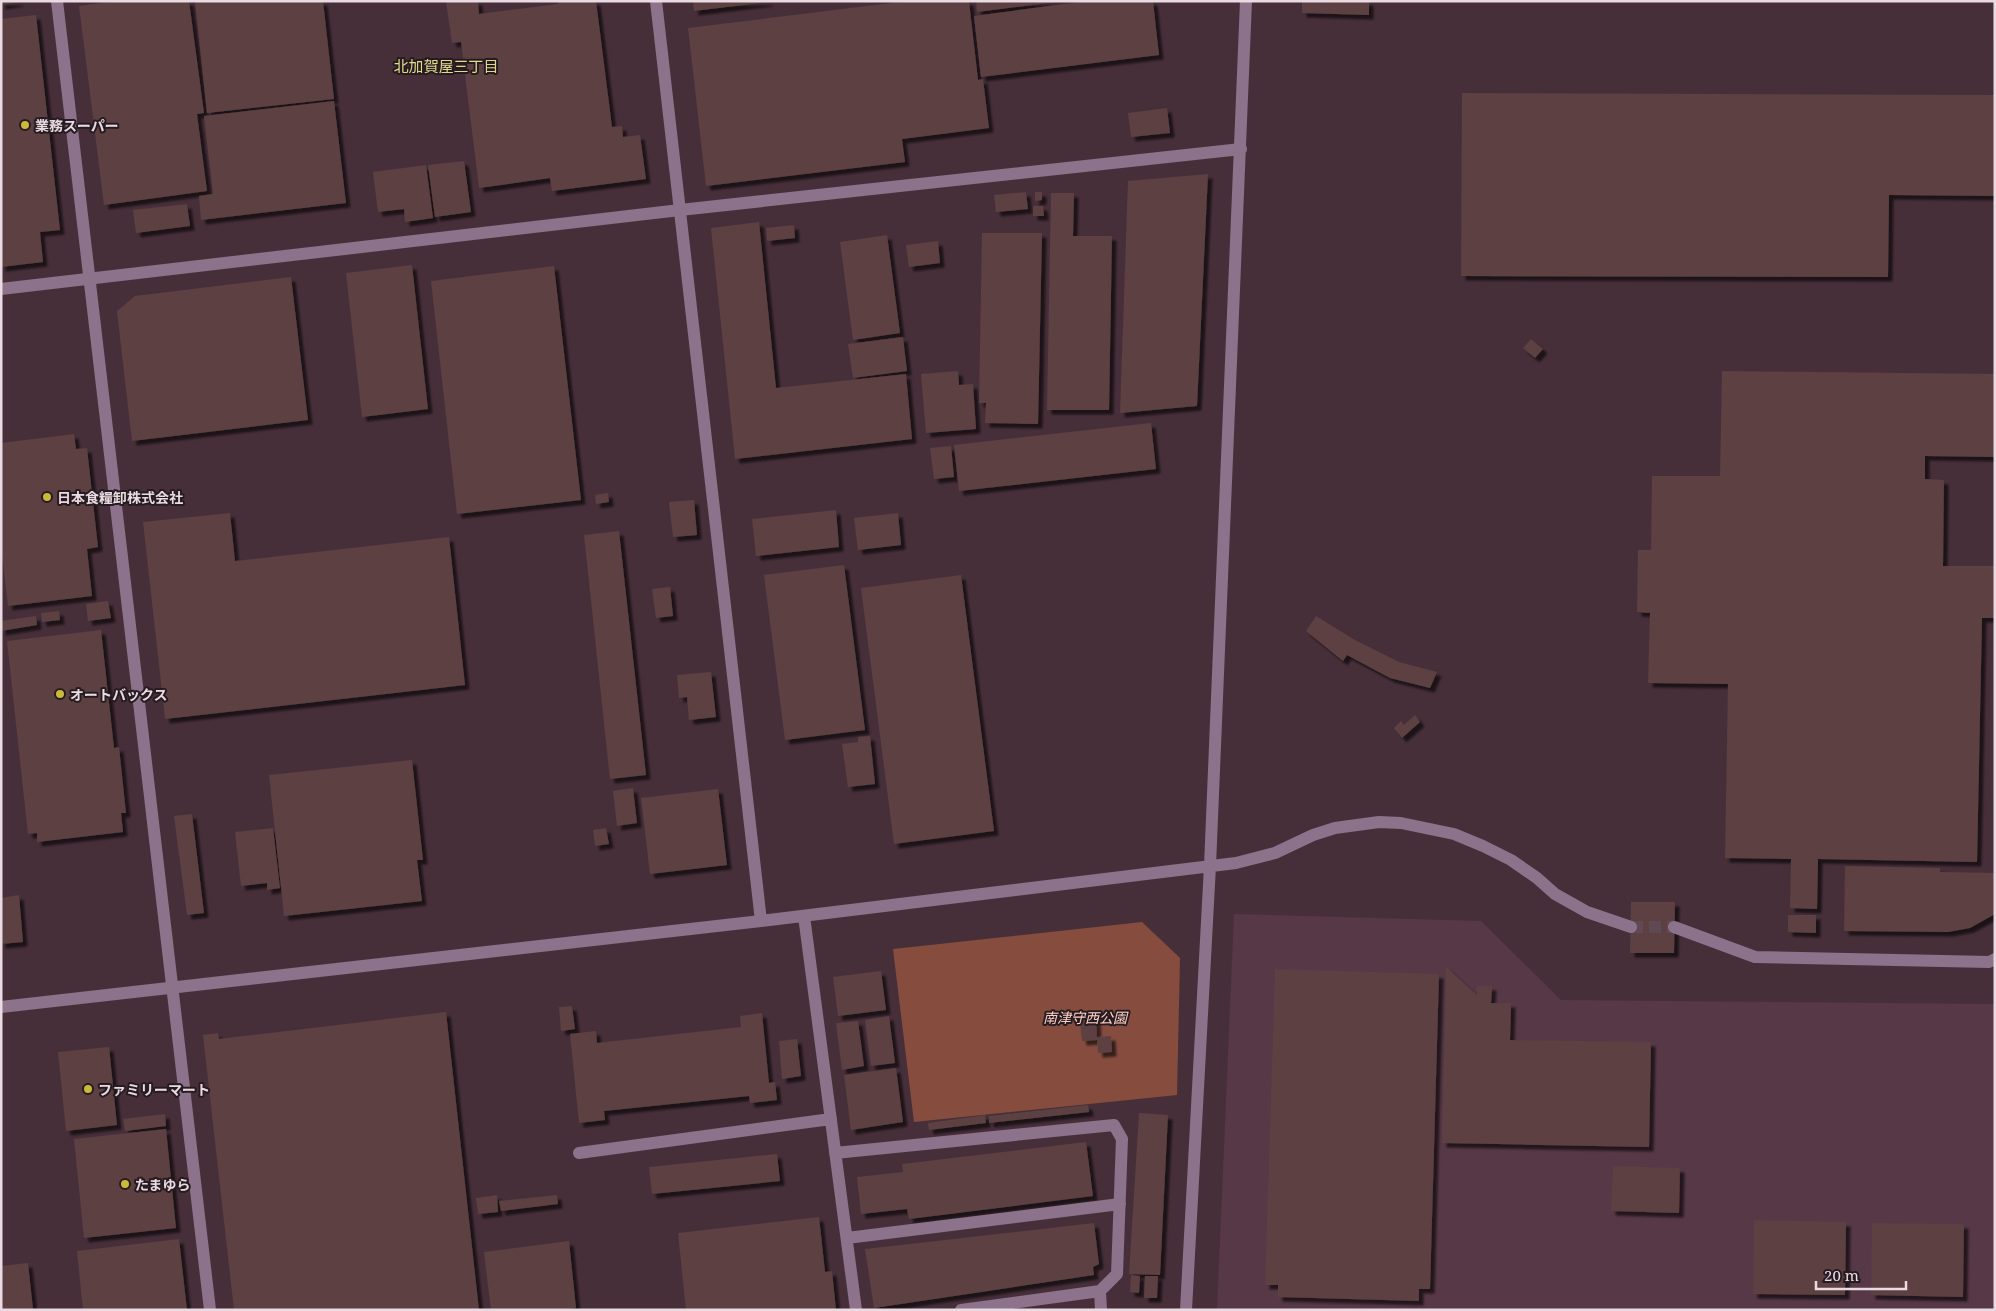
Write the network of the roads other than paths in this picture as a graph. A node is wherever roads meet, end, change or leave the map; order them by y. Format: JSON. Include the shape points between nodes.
{"nodes":[{"id":1,"x":57,"y":1,"type":"edge"},
{"id":2,"x":656,"y":1,"type":"edge"},
{"id":3,"x":1246,"y":1,"type":"edge"},
{"id":4,"x":1241,"y":149,"type":"junction"},
{"id":5,"x":680,"y":210,"type":"junction"},
{"id":6,"x":88,"y":279,"type":"junction"},
{"id":7,"x":1,"y":289,"type":"edge"},
{"id":8,"x":1210,"y":866,"type":"junction"},
{"id":9,"x":804,"y":916,"type":"junction"},
{"id":10,"x":761,"y":921,"type":"junction"},
{"id":11,"x":1631,"y":927,"type":"tunnel mouth"},
{"id":12,"x":1674,"y":927,"type":"tunnel mouth"},
{"id":13,"x":1995,"y":959,"type":"edge"},
{"id":14,"x":173,"y":987,"type":"junction"},
{"id":15,"x":1,"y":1007,"type":"edge"},
{"id":16,"x":831,"y":1118,"type":"junction"},
{"id":17,"x":579,"y":1153,"type":"dead end"},
{"id":18,"x":835,"y":1153,"type":"junction"},
{"id":19,"x":1120,"y":1204,"type":"junction"},
{"id":20,"x":847,"y":1238,"type":"junction"},
{"id":21,"x":1100,"y":1291,"type":"junction"},
{"id":22,"x":210,"y":1310,"type":"edge"},
{"id":23,"x":856,"y":1310,"type":"edge"},
{"id":24,"x":961,"y":1310,"type":"edge"},
{"id":25,"x":1101,"y":1310,"type":"edge"},
{"id":26,"x":1186,"y":1310,"type":"edge"}],
"edges":[{"from":1,"to":6,"type":"street"},
{"from":2,"to":5,"type":"street"},
{"from":3,"to":4,"type":"street"},
{"from":4,"to":5,"type":"street"},
{"from":4,"to":8,"type":"street"},
{"from":5,"to":6,"type":"street"},
{"from":5,"to":10,"type":"street"},
{"from":6,"to":7,"type":"street"},
{"from":6,"to":14,"type":"street"},
{"from":8,"to":9,"type":"street"},
{"from":8,"to":11,"type":"street","via":[[1256,859],[1334,828],[1371,822],[1401,823],[1454,834],[1483,846],[1511,860],[1555,894],[1587,912]]},
{"from":8,"to":26,"type":"street"},
{"from":9,"to":10,"type":"street"},
{"from":9,"to":16,"type":"street"},
{"from":10,"to":14,"type":"street"},
{"from":12,"to":13,"type":"street","via":[[1755,957],[1990,962]]},
{"from":14,"to":15,"type":"street"},
{"from":14,"to":22,"type":"street"},
{"from":16,"to":17,"type":"street"},
{"from":16,"to":18,"type":"street"},
{"from":18,"to":19,"type":"street","via":[[1114,1125],[1122,1139]]},
{"from":18,"to":20,"type":"street"},
{"from":19,"to":20,"type":"street"},
{"from":19,"to":21,"type":"street","via":[[1117,1274]]},
{"from":20,"to":23,"type":"street"},
{"from":21,"to":24,"type":"street"},
{"from":21,"to":25,"type":"street"}]}
